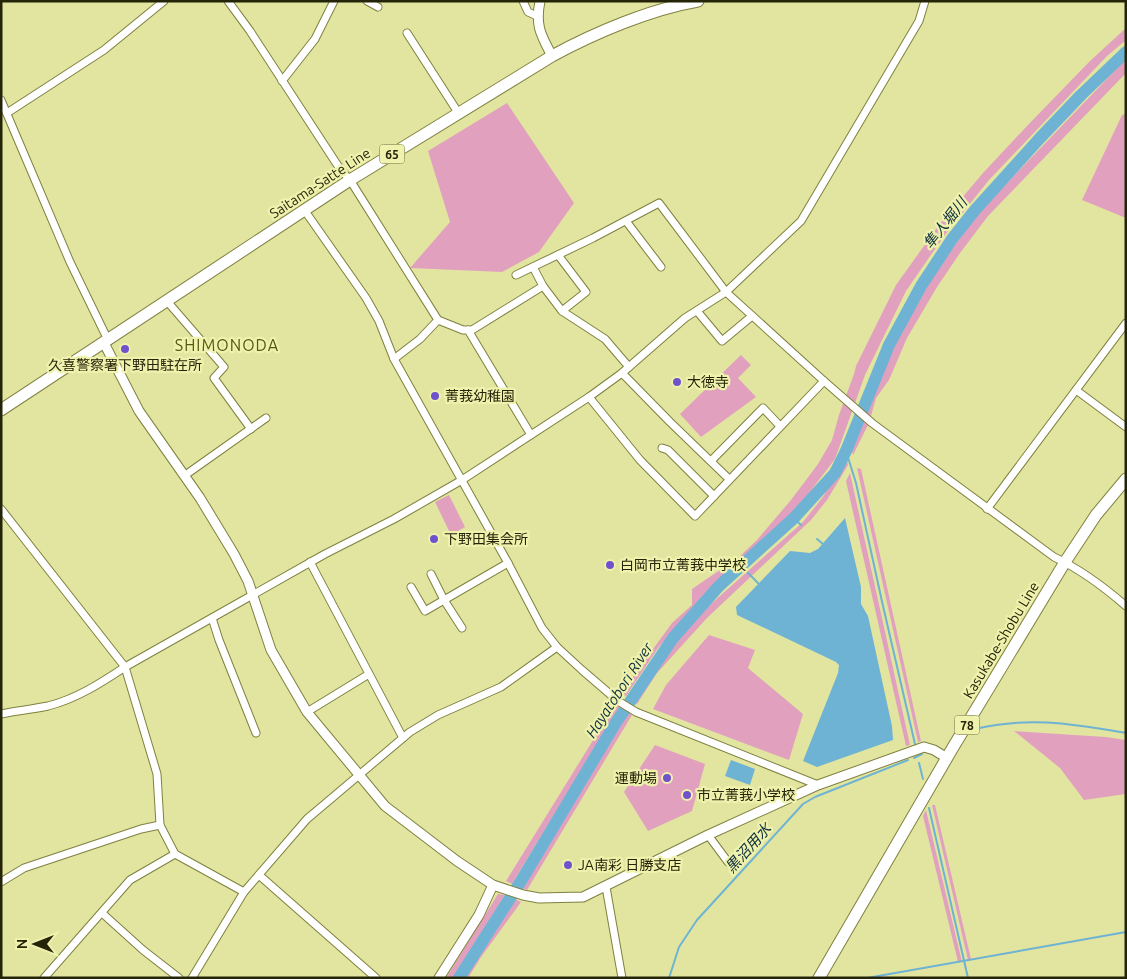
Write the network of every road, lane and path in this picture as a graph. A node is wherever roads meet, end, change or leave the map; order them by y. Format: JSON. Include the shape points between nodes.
{"nodes":[{"id":1,"x":164,"y":1,"type":"edge"},
{"id":2,"x":228,"y":1,"type":"edge"},
{"id":3,"x":334,"y":1,"type":"edge"},
{"id":4,"x":367,"y":1,"type":"edge"},
{"id":5,"x":523,"y":1,"type":"edge"},
{"id":6,"x":540,"y":1,"type":"edge"},
{"id":7,"x":698,"y":1,"type":"edge"},
{"id":8,"x":926,"y":1,"type":"edge"},
{"id":9,"x":378,"y":8,"type":"dead end"},
{"id":10,"x":537,"y":16,"type":"junction"},
{"id":11,"x":407,"y":33,"type":"dead end"},
{"id":12,"x":552,"y":56,"type":"junction"},
{"id":13,"x":282,"y":81,"type":"junction"},
{"id":14,"x":1,"y":100,"type":"edge"},
{"id":15,"x":7,"y":113,"type":"junction"},
{"id":16,"x":459,"y":114,"type":"junction"},
{"id":17,"x":350,"y":180,"type":"junction"},
{"id":18,"x":305,"y":211,"type":"junction"},
{"id":19,"x":626,"y":221,"type":"junction"},
{"id":20,"x":558,"y":255,"type":"junction"},
{"id":21,"x":533,"y":267,"type":"junction"},
{"id":22,"x":661,"y":267,"type":"dead end"},
{"id":23,"x":516,"y":275,"type":"dead end"},
{"id":24,"x":543,"y":286,"type":"junction"},
{"id":25,"x":726,"y":292,"type":"junction"},
{"id":26,"x":166,"y":300,"type":"junction"},
{"id":27,"x":562,"y":311,"type":"junction"},
{"id":28,"x":697,"y":311,"type":"junction"},
{"id":29,"x":752,"y":316,"type":"junction"},
{"id":30,"x":438,"y":320,"type":"junction"},
{"id":31,"x":1126,"y":323,"type":"edge"},
{"id":32,"x":468,"y":330,"type":"junction"},
{"id":33,"x":106,"y":342,"type":"junction"},
{"id":34,"x":394,"y":359,"type":"junction"},
{"id":35,"x":629,"y":367,"type":"junction"},
{"id":36,"x":622,"y":373,"type":"junction"},
{"id":37,"x":824,"y":381,"type":"junction"},
{"id":38,"x":1076,"y":390,"type":"junction"},
{"id":39,"x":588,"y":398,"type":"junction"},
{"id":40,"x":1,"y":410,"type":"edge"},
{"id":41,"x":266,"y":418,"type":"dead end"},
{"id":42,"x":780,"y":426,"type":"junction"},
{"id":43,"x":1126,"y":427,"type":"edge"},
{"id":44,"x":251,"y":429,"type":"junction"},
{"id":45,"x":531,"y":435,"type":"junction"},
{"id":46,"x":662,"y":448,"type":"dead end"},
{"id":47,"x":711,"y":461,"type":"junction"},
{"id":48,"x":184,"y":476,"type":"junction"},
{"id":49,"x":729,"y":479,"type":"junction"},
{"id":50,"x":1126,"y":479,"type":"edge"},
{"id":51,"x":462,"y":480,"type":"junction"},
{"id":52,"x":714,"y":496,"type":"junction"},
{"id":53,"x":1,"y":509,"type":"edge"},
{"id":54,"x":987,"y":509,"type":"junction"},
{"id":55,"x":310,"y":562,"type":"junction"},
{"id":56,"x":1065,"y":562,"type":"junction"},
{"id":57,"x":508,"y":563,"type":"junction"},
{"id":58,"x":430,"y":574,"type":"dead end"},
{"id":59,"x":411,"y":587,"type":"dead end"},
{"id":60,"x":252,"y":596,"type":"junction"},
{"id":61,"x":444,"y":600,"type":"junction"},
{"id":62,"x":1126,"y":606,"type":"edge"},
{"id":63,"x":212,"y":618,"type":"junction"},
{"id":64,"x":462,"y":628,"type":"dead end"},
{"id":65,"x":557,"y":647,"type":"junction"},
{"id":66,"x":125,"y":667,"type":"junction"},
{"id":67,"x":369,"y":674,"type":"junction"},
{"id":68,"x":307,"y":712,"type":"junction"},
{"id":69,"x":1,"y":714,"type":"edge"},
{"id":70,"x":256,"y":734,"type":"dead end"},
{"id":71,"x":402,"y":738,"type":"junction"},
{"id":72,"x":947,"y":758,"type":"junction"},
{"id":73,"x":358,"y":776,"type":"junction"},
{"id":74,"x":818,"y":785,"type":"junction"},
{"id":75,"x":160,"y":825,"type":"junction"},
{"id":76,"x":708,"y":835,"type":"junction"},
{"id":77,"x":175,"y":854,"type":"junction"},
{"id":78,"x":728,"y":862,"type":"dead end"},
{"id":79,"x":259,"y":875,"type":"junction"},
{"id":80,"x":1,"y":882,"type":"edge"},
{"id":81,"x":497,"y":886,"type":"junction"},
{"id":82,"x":606,"y":887,"type":"junction"},
{"id":83,"x":244,"y":892,"type":"junction"},
{"id":84,"x":102,"y":913,"type":"junction"},
{"id":85,"x":44,"y":978,"type":"edge"},
{"id":86,"x":179,"y":978,"type":"edge"},
{"id":87,"x":192,"y":978,"type":"edge"},
{"id":88,"x":376,"y":978,"type":"edge"},
{"id":89,"x":439,"y":978,"type":"edge"},
{"id":90,"x":622,"y":978,"type":"edge"},
{"id":91,"x":820,"y":978,"type":"edge"}],
"edges":[{"from":1,"to":15,"type":"street","via":[[104,50]]},
{"from":2,"to":13,"type":"street"},
{"from":3,"to":13,"type":"street","via":[[315,39]]},
{"from":4,"to":9,"type":"street"},
{"from":5,"to":10,"type":"street","via":[[528,12]]},
{"from":6,"to":10,"type":"street"},
{"from":7,"to":12,"type":"main road","name":"Saitama-Satte Line","number":"65","via":[[614,27]]},
{"from":8,"to":25,"type":"street","via":[[919,21],[802,221]]},
{"from":10,"to":12,"type":"street","via":[[539,32]]},
{"from":11,"to":16,"type":"street"},
{"from":12,"to":16,"type":"main road","name":"Saitama-Satte Line","number":"65"},
{"from":13,"to":17,"type":"street"},
{"from":14,"to":15,"type":"street"},
{"from":15,"to":33,"type":"street"},
{"from":16,"to":17,"type":"main road","name":"Saitama-Satte Line","number":"65"},
{"from":17,"to":18,"type":"main road","name":"Saitama-Satte Line","number":"65"},
{"from":17,"to":30,"type":"street"},
{"from":18,"to":26,"type":"main road","name":"Saitama-Satte Line","number":"65"},
{"from":18,"to":34,"type":"street","via":[[366,298]]},
{"from":19,"to":20,"type":"street"},
{"from":19,"to":22,"type":"street"},
{"from":19,"to":25,"type":"street","via":[[659,203]]},
{"from":20,"to":21,"type":"street"},
{"from":20,"to":27,"type":"street","via":[[586,292]]},
{"from":21,"to":23,"type":"street"},
{"from":21,"to":24,"type":"street"},
{"from":24,"to":27,"type":"street"},
{"from":24,"to":32,"type":"street","via":[[481,326]]},
{"from":25,"to":28,"type":"street"},
{"from":25,"to":29,"type":"street"},
{"from":26,"to":33,"type":"main road","name":"Saitama-Satte Line","number":"65"},
{"from":26,"to":44,"type":"street","via":[[224,367],[214,378]]},
{"from":27,"to":35,"type":"street","via":[[604,340]]},
{"from":28,"to":29,"type":"street","via":[[722,341]]},
{"from":28,"to":35,"type":"street"},
{"from":29,"to":37,"type":"street"},
{"from":30,"to":32,"type":"street"},
{"from":30,"to":34,"type":"street"},
{"from":31,"to":38,"type":"street"},
{"from":32,"to":45,"type":"street"},
{"from":33,"to":40,"type":"main road","name":"Saitama-Satte Line","number":"65"},
{"from":33,"to":48,"type":"street","via":[[139,411]]},
{"from":34,"to":51,"type":"street"},
{"from":35,"to":36,"type":"street"},
{"from":36,"to":39,"type":"street"},
{"from":36,"to":47,"type":"street"},
{"from":37,"to":42,"type":"street"},
{"from":37,"to":54,"type":"street","via":[[872,423]]},
{"from":38,"to":43,"type":"street"},
{"from":38,"to":54,"type":"street"},
{"from":39,"to":45,"type":"street"},
{"from":39,"to":52,"type":"street","via":[[640,460],[695,516]]},
{"from":41,"to":44,"type":"street"},
{"from":42,"to":47,"type":"street","via":[[763,408]]},
{"from":42,"to":49,"type":"street"},
{"from":44,"to":48,"type":"street"},
{"from":45,"to":51,"type":"street"},
{"from":46,"to":52,"type":"street","via":[[668,450]]},
{"from":47,"to":49,"type":"street"},
{"from":48,"to":60,"type":"street","via":[[234,554]]},
{"from":49,"to":52,"type":"street"},
{"from":50,"to":56,"type":"main road","name":"Kasukabe-Shobu Line","number":"78","via":[[1096,515]]},
{"from":51,"to":55,"type":"street"},
{"from":51,"to":57,"type":"street"},
{"from":53,"to":66,"type":"street"},
{"from":54,"to":56,"type":"street"},
{"from":55,"to":60,"type":"street"},
{"from":55,"to":67,"type":"street"},
{"from":56,"to":62,"type":"street"},
{"from":56,"to":72,"type":"main road","name":"Kasukabe-Shobu Line","number":"78"},
{"from":57,"to":61,"type":"street"},
{"from":57,"to":65,"type":"street","via":[[542,628]]},
{"from":58,"to":61,"type":"street"},
{"from":59,"to":61,"type":"street","via":[[425,611]]},
{"from":60,"to":63,"type":"street"},
{"from":60,"to":68,"type":"street","via":[[271,650]]},
{"from":61,"to":64,"type":"street"},
{"from":63,"to":66,"type":"street"},
{"from":63,"to":70,"type":"street"},
{"from":65,"to":71,"type":"street","via":[[501,687],[438,715]]},
{"from":65,"to":74,"type":"street","via":[[632,710]]},
{"from":66,"to":69,"type":"street","via":[[71,698],[49,706]]},
{"from":66,"to":75,"type":"street","via":[[157,774]]},
{"from":67,"to":68,"type":"street"},
{"from":67,"to":71,"type":"street"},
{"from":68,"to":73,"type":"street"},
{"from":71,"to":73,"type":"street"},
{"from":72,"to":74,"type":"street","via":[[924,748]]},
{"from":72,"to":91,"type":"main road","name":"Kasukabe-Shobu Line","number":"78"},
{"from":73,"to":79,"type":"street","via":[[307,819]]},
{"from":73,"to":81,"type":"street","via":[[391,812]]},
{"from":74,"to":76,"type":"street"},
{"from":75,"to":77,"type":"street"},
{"from":75,"to":80,"type":"street","via":[[24,868]]},
{"from":76,"to":78,"type":"street"},
{"from":76,"to":82,"type":"street"},
{"from":77,"to":83,"type":"street"},
{"from":77,"to":84,"type":"street","via":[[130,880]]},
{"from":79,"to":83,"type":"street"},
{"from":79,"to":88,"type":"street"},
{"from":81,"to":82,"type":"street","via":[[539,898],[583,897]]},
{"from":81,"to":89,"type":"street"},
{"from":82,"to":90,"type":"street"},
{"from":83,"to":87,"type":"street"},
{"from":84,"to":85,"type":"street"},
{"from":84,"to":86,"type":"street"}]}
